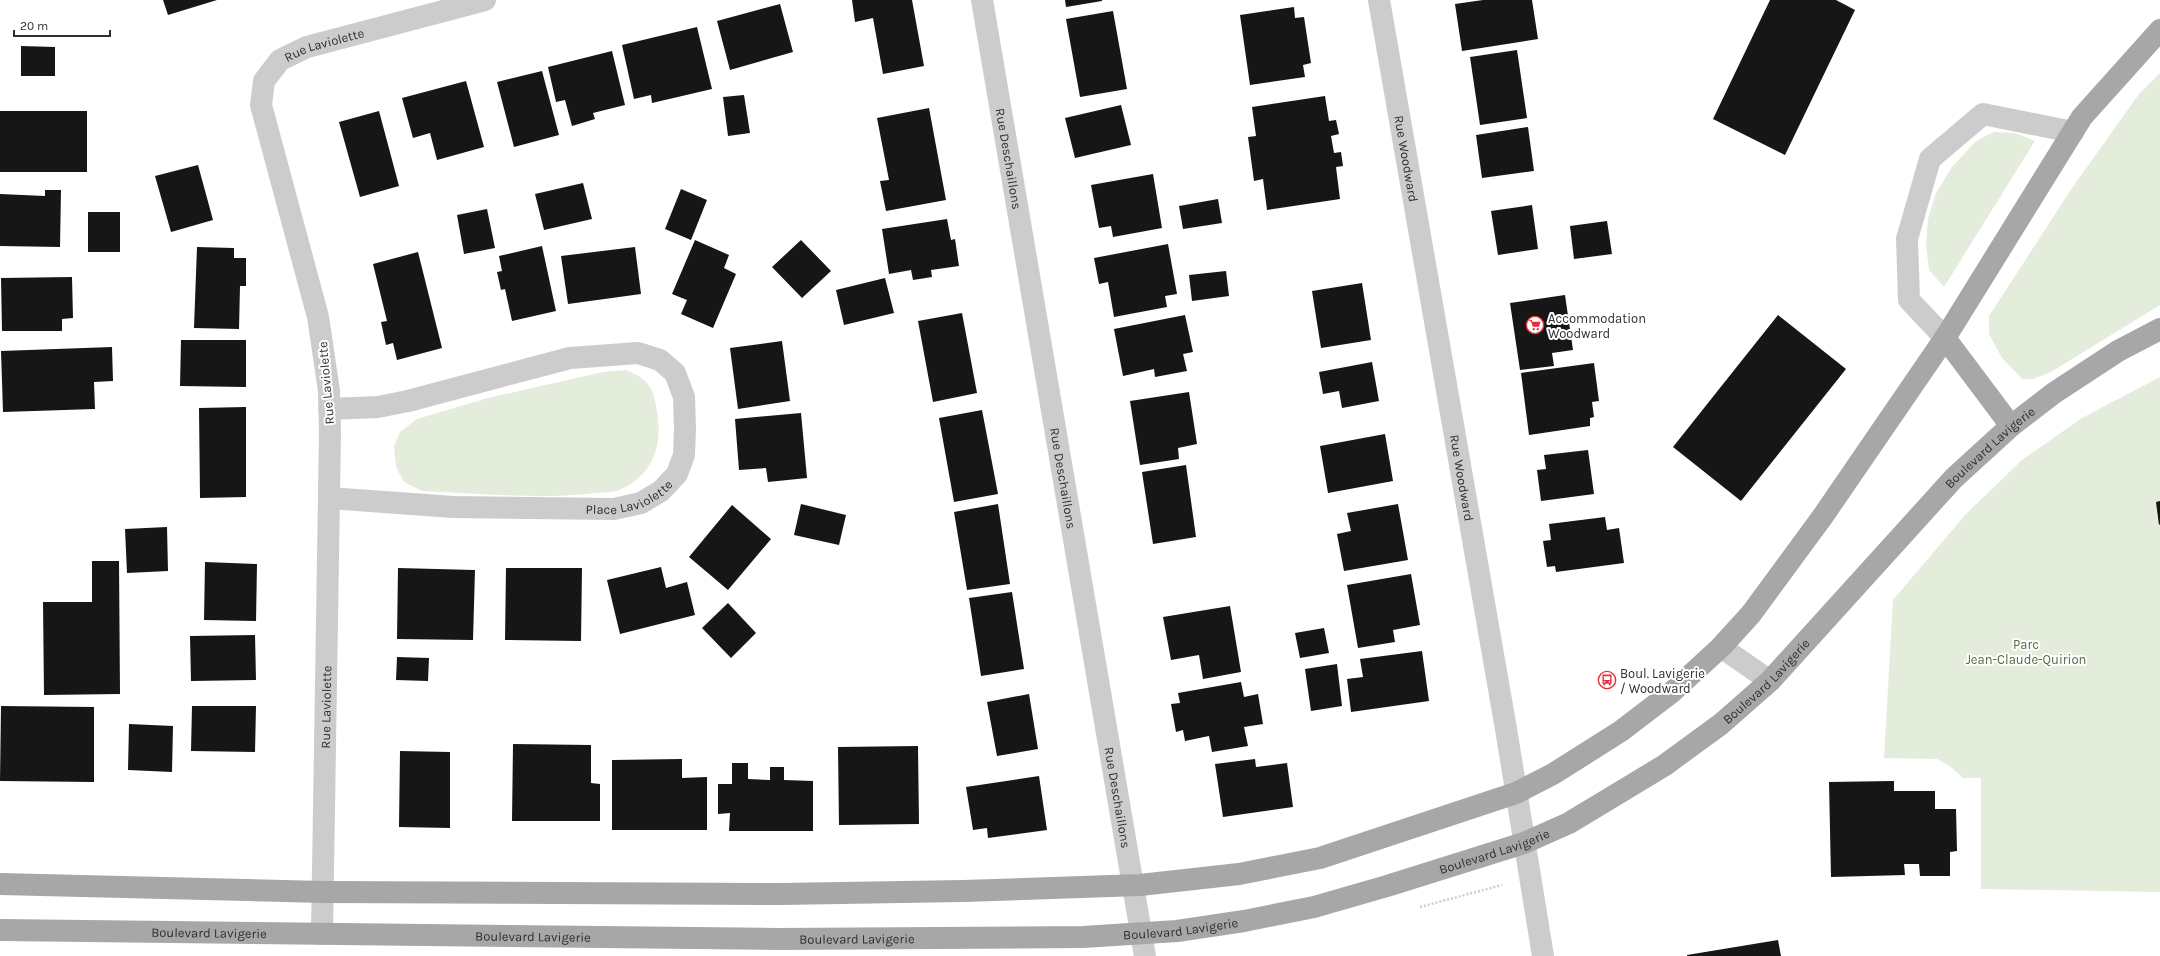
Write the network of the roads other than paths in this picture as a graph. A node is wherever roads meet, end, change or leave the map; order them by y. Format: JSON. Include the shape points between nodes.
{"nodes":[{"id":1,"x":485,"y":0,"type":"edge"},
{"id":2,"x":982,"y":0,"type":"edge"},
{"id":3,"x":1379,"y":0,"type":"edge"},
{"id":4,"x":2160,"y":30,"type":"edge"},
{"id":5,"x":2072,"y":132,"type":"junction"},
{"id":6,"x":2160,"y":329,"type":"edge"},
{"id":7,"x":1945,"y":338,"type":"junction"},
{"id":8,"x":329,"y":409,"type":"junction"},
{"id":9,"x":2011,"y":426,"type":"junction"},
{"id":10,"x":329,"y":498,"type":"junction"},
{"id":11,"x":1721,"y":647,"type":"junction"},
{"id":12,"x":1770,"y":681,"type":"junction"},
{"id":13,"x":1516,"y":793,"type":"junction"},
{"id":14,"x":1524,"y":843,"type":"junction"},
{"id":15,"x":0,"y":884,"type":"edge"},
{"id":16,"x":1133,"y":885,"type":"junction"},
{"id":17,"x":323,"y":892,"type":"junction"},
{"id":18,"x":0,"y":930,"type":"edge"},
{"id":19,"x":322,"y":934,"type":"junction"},
{"id":20,"x":1141,"y":934,"type":"junction"},
{"id":21,"x":1145,"y":956,"type":"edge"},
{"id":22,"x":1542,"y":956,"type":"edge"}],
"edges":[{"from":1,"to":8,"type":"street","name":"Rue Laviolette","via":[[307,46],[280,60],[264,80],[261,105],[318,317],[325,355]]},
{"from":2,"to":16,"type":"street","name":"Rue Deschaillons"},
{"from":3,"to":13,"type":"street","name":"Rue Woodward"},
{"from":4,"to":5,"type":"main road","via":[[2082,117]]},
{"from":5,"to":7,"type":"main road"},
{"from":5,"to":7,"type":"street","via":[[1983,114],[1930,159],[1907,239],[1909,300]]},
{"from":6,"to":9,"type":"main road","name":"Boulevard Lavigerie","via":[[2118,351],[2054,393]]},
{"from":7,"to":9,"type":"main road"},
{"from":7,"to":11,"type":"main road","via":[[1818,522],[1751,614]]},
{"from":8,"to":10,"type":"street","name":"Rue Laviolette"},
{"from":8,"to":10,"type":"street","name":"Place Laviolette","via":[[378,407],[408,401],[570,358],[638,353],[660,360],[675,373],[684,397],[685,430],[684,455],[677,474],[661,491],[641,503],[614,509],[453,507]]},
{"from":9,"to":12,"type":"main road","name":"Boulevard Lavigerie","via":[[1954,478]]},
{"from":10,"to":17,"type":"street","name":"Rue Laviolette"},
{"from":11,"to":12,"type":"street"},
{"from":11,"to":13,"type":"main road","via":[[1672,692],[1621,731],[1553,774]]},
{"from":12,"to":14,"type":"main road","name":"Boulevard Lavigerie","via":[[1721,724],[1665,765],[1569,823]]},
{"from":13,"to":14,"type":"street","name":"Rue Woodward"},
{"from":13,"to":16,"type":"main road","via":[[1320,858],[1239,874]]},
{"from":14,"to":20,"type":"main road","name":"Boulevard Lavigerie","via":[[1314,907],[1244,921]]},
{"from":14,"to":22,"type":"street","name":"Rue Woodward"},
{"from":15,"to":17,"type":"main road"},
{"from":16,"to":17,"type":"main road","via":[[780,894]]},
{"from":16,"to":20,"type":"street","name":"Rue Deschaillons"},
{"from":17,"to":19,"type":"street","name":"Rue Laviolette"},
{"from":18,"to":19,"type":"main road","name":"Boulevard Lavigerie"},
{"from":19,"to":20,"type":"main road","name":"Boulevard Lavigerie","via":[[769,939],[1083,937]]},
{"from":20,"to":21,"type":"street","name":"Rue Deschaillons"}]}
